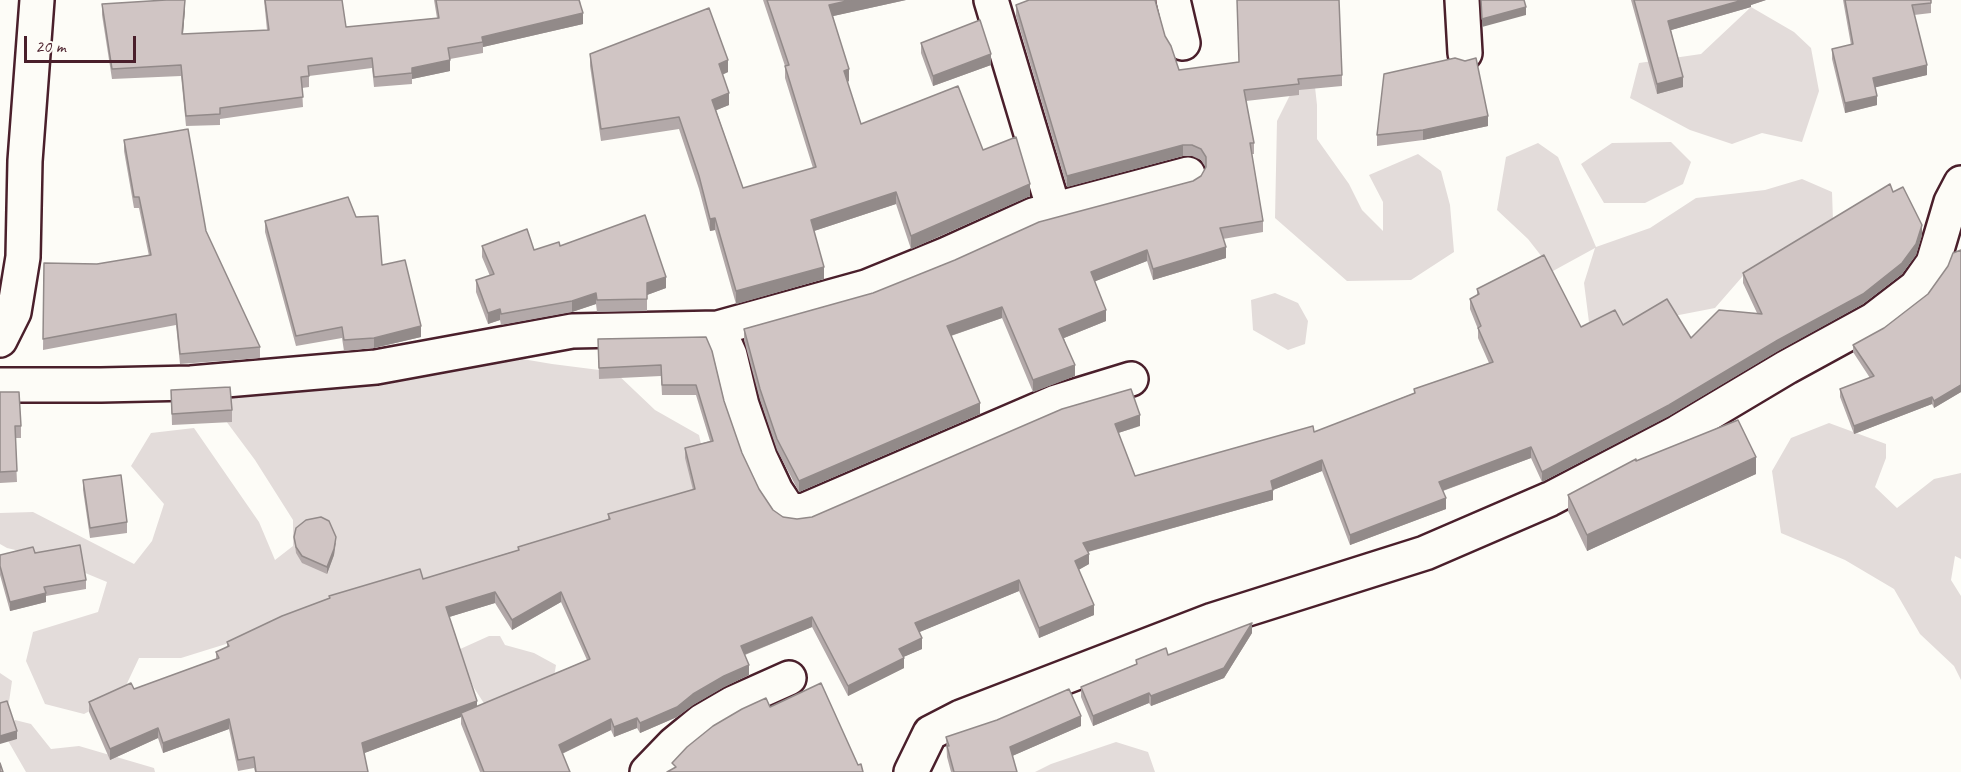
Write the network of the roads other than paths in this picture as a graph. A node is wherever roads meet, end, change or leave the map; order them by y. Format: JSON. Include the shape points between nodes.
{"nodes":[{"id":1,"x":37,"y":0,"type":"edge"},
{"id":2,"x":991,"y":0,"type":"edge"},
{"id":3,"x":1173,"y":0,"type":"edge"},
{"id":4,"x":1462,"y":0,"type":"edge"},
{"id":5,"x":1183,"y":43,"type":"dead end"},
{"id":6,"x":1465,"y":53,"type":"dead end"},
{"id":7,"x":12,"y":160,"type":"edge"},
{"id":8,"x":1188,"y":174,"type":"dead end"},
{"id":9,"x":1961,"y":183,"type":"edge"},
{"id":10,"x":1054,"y":210,"type":"junction"},
{"id":11,"x":5,"y":321,"type":"edge"},
{"id":12,"x":718,"y":328,"type":"junction"},
{"id":13,"x":1131,"y":379,"type":"dead end"},
{"id":14,"x":0,"y":385,"type":"edge"},
{"id":15,"x":789,"y":678,"type":"dead end"},
{"id":16,"x":647,"y":772,"type":"edge"},
{"id":17,"x":911,"y":772,"type":"edge"}],
"edges":[{"from":1,"to":7,"type":"street"},
{"from":2,"to":10,"type":"street"},
{"from":3,"to":5,"type":"street"},
{"from":4,"to":6,"type":"street"},
{"from":7,"to":11,"type":"street","via":[[23,257]]},
{"from":8,"to":10,"type":"street"},
{"from":9,"to":17,"type":"street","via":[[1951,202],[1933,263],[1916,287],[1873,320],[1678,432],[1550,499],[1425,553],[1213,620],[961,717],[930,733]]},
{"from":10,"to":12,"type":"street","via":[[1033,215],[866,287]]},
{"from":12,"to":13,"type":"street","via":[[730,355],[760,457],[782,500],[795,511],[806,510],[1056,402]]},
{"from":12,"to":14,"type":"street","via":[[572,332],[376,368],[203,382]]},
{"from":15,"to":16,"type":"street","via":[[702,721]]}]}
